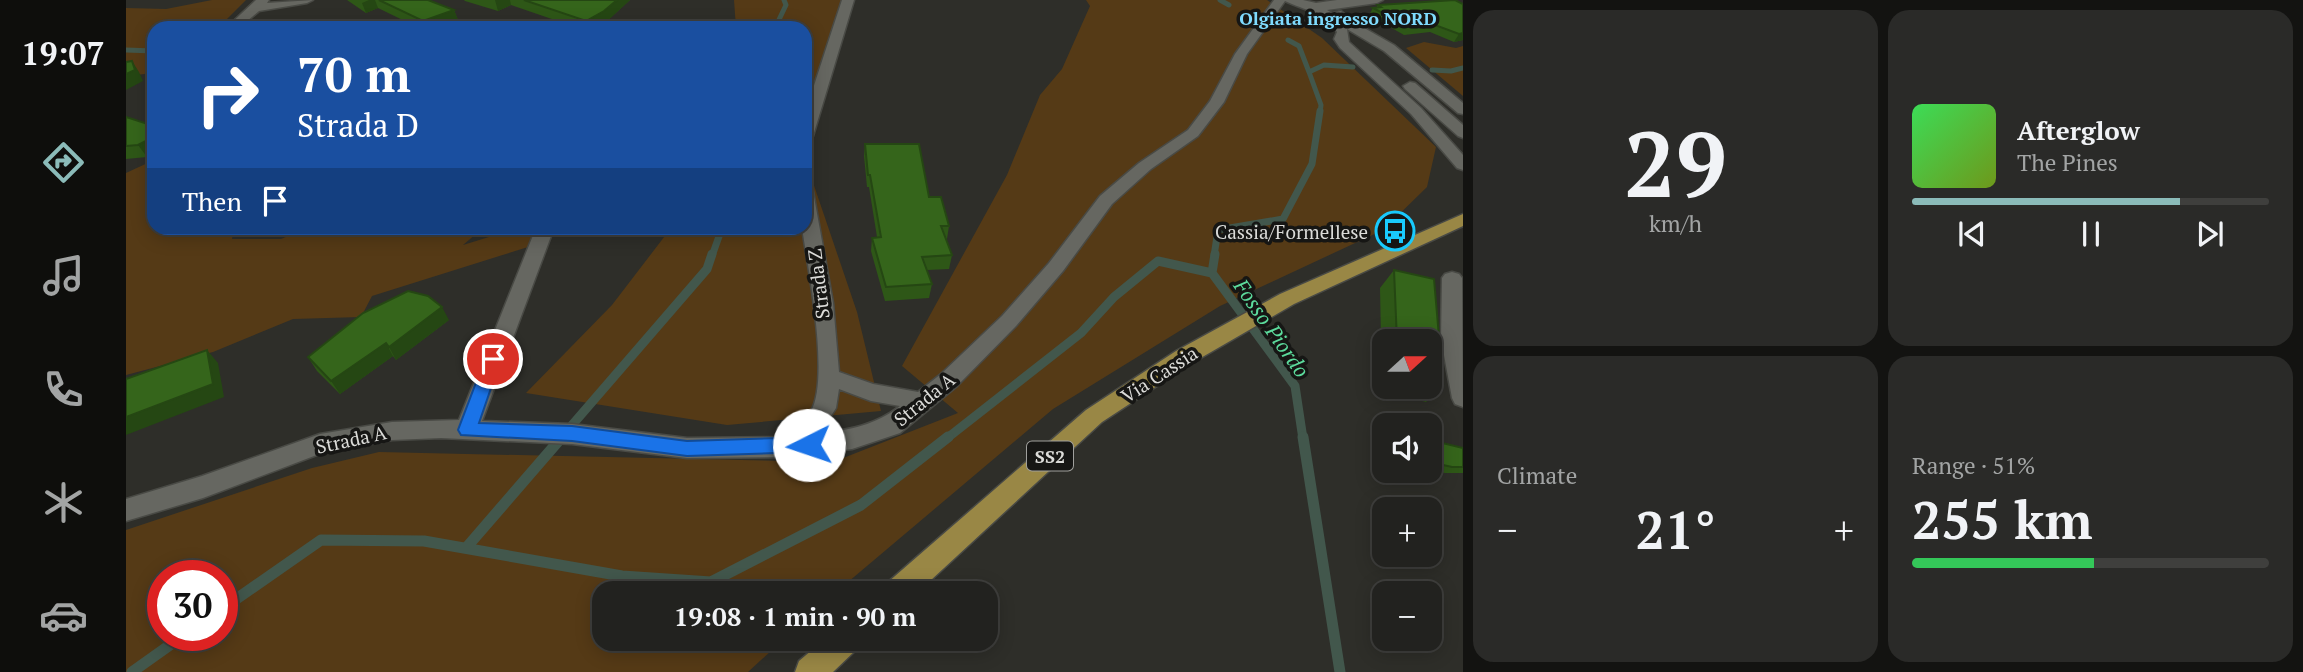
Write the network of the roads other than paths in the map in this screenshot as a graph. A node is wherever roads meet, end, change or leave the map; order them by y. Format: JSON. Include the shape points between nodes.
{"nodes":[{"id":1,"x":307,"y":0,"type":"edge"},
{"id":2,"x":848,"y":0,"type":"edge"},
{"id":3,"x":1377,"y":0,"type":"edge"},
{"id":4,"x":1282,"y":3,"type":"edge"},
{"id":5,"x":259,"y":4,"type":"edge"},
{"id":6,"x":1339,"y":4,"type":"edge"},
{"id":7,"x":1310,"y":6,"type":"junction"},
{"id":8,"x":240,"y":21,"type":"edge"},
{"id":9,"x":1343,"y":32,"type":"junction"},
{"id":10,"x":1365,"y":39,"type":"junction"},
{"id":11,"x":1463,"y":110,"type":"edge"},
{"id":12,"x":812,"y":114,"type":"edge"},
{"id":13,"x":1463,"y":133,"type":"edge"},
{"id":14,"x":1463,"y":165,"type":"edge"},
{"id":15,"x":1463,"y":219,"type":"edge"},
{"id":16,"x":812,"y":232,"type":"edge"},
{"id":17,"x":542,"y":235,"type":"edge"},
{"id":18,"x":1452,"y":278,"type":"dead end"},
{"id":19,"x":829,"y":377,"type":"junction"},
{"id":20,"x":1463,"y":398,"type":"edge"},
{"id":21,"x":924,"y":402,"type":"junction"},
{"id":22,"x":467,"y":430,"type":"junction"},
{"id":23,"x":788,"y":447,"type":"junction"},
{"id":24,"x":126,"y":510,"type":"edge"},
{"id":25,"x":910,"y":581,"type":"edge"},
{"id":26,"x":833,"y":651,"type":"edge"},
{"id":27,"x":810,"y":672,"type":"edge"}],
"edges":[{"from":1,"to":5,"type":"street"},
{"from":2,"to":12,"type":"street"},
{"from":3,"to":6,"type":"street","name":"Strada A"},
{"from":4,"to":7,"type":"street","name":"Strada A"},
{"from":4,"to":21,"type":"street","name":"Strada A","via":[[1241,54],[1217,102],[1193,133],[1106,200],[1033,294]]},
{"from":5,"to":8,"type":"street"},
{"from":6,"to":7,"type":"street","name":"Strada A"},
{"from":6,"to":10,"type":"street"},
{"from":7,"to":9,"type":"street"},
{"from":9,"to":10,"type":"street"},
{"from":9,"to":14,"type":"street","via":[[1340,40],[1344,45],[1425,120]]},
{"from":10,"to":11,"type":"street","via":[[1389,48]]},
{"from":10,"to":13,"type":"street"},
{"from":15,"to":25,"type":"main road","name":"Via Cassia","number":"SS2","via":[[1287,299],[1217,337],[1094,416]]},
{"from":16,"to":19,"type":"street","name":"Strada Z"},
{"from":17,"to":22,"type":"street"},
{"from":18,"to":20,"type":"street","via":[[1450,335]]},
{"from":19,"to":21,"type":"street"},
{"from":19,"to":23,"type":"street","name":"Strada Z","via":[[823,411]]},
{"from":21,"to":23,"type":"street","name":"Strada A","via":[[903,420],[872,434]]},
{"from":22,"to":23,"type":"street","name":"Strada A","via":[[562,433],[687,448]]},
{"from":22,"to":24,"type":"street","name":"Strada A","via":[[391,431],[320,444],[202,488]]},
{"from":26,"to":27,"type":"main road"}]}
